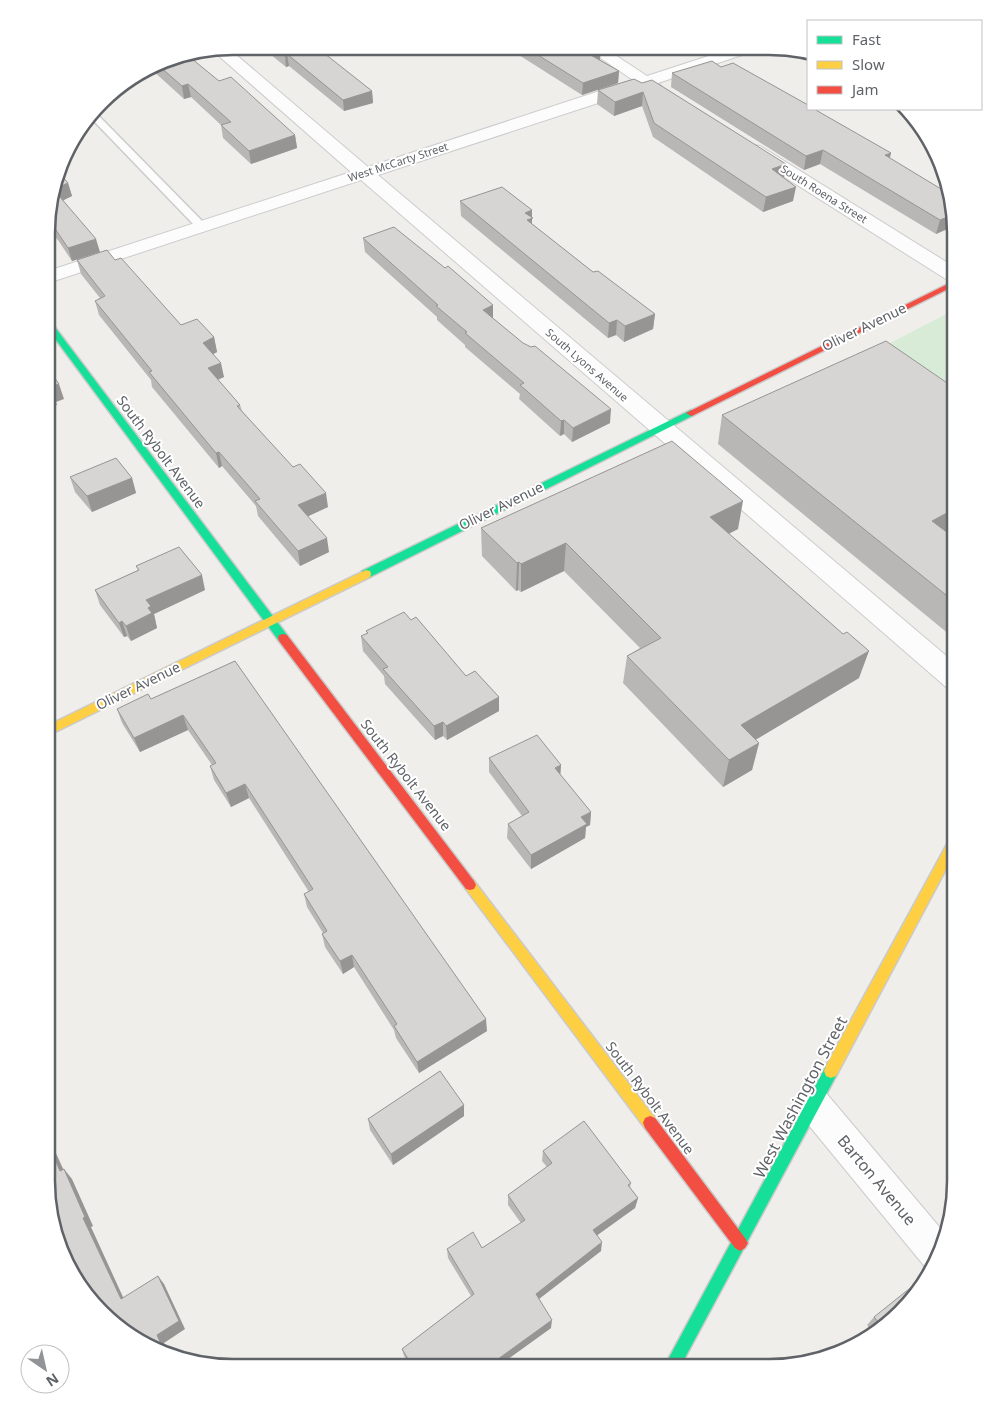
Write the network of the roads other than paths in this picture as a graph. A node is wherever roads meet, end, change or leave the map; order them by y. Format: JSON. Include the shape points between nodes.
{"nodes":[{"id":1,"x":226,"y":55,"type":"edge"},
{"id":2,"x":604,"y":55,"type":"edge"},
{"id":3,"x":726,"y":55,"type":"edge"},
{"id":4,"x":645,"y":81,"type":"junction"},
{"id":5,"x":670,"y":97,"type":"edge"},
{"id":6,"x":97,"y":118,"type":"edge"},
{"id":7,"x":738,"y":140,"type":"edge"},
{"id":8,"x":363,"y":173,"type":"junction"},
{"id":9,"x":201,"y":226,"type":"junction"},
{"id":10,"x":947,"y":255,"type":"edge"},
{"id":11,"x":932,"y":262,"type":"junction"},
{"id":12,"x":947,"y":272,"type":"edge"},
{"id":13,"x":55,"y":275,"type":"edge"},
{"id":14,"x":947,"y":286,"type":"edge"},
{"id":15,"x":55,"y":333,"type":"edge"},
{"id":16,"x":660,"y":428,"type":"junction"},
{"id":17,"x":268,"y":621,"type":"junction"},
{"id":18,"x":947,"y":672,"type":"edge"},
{"id":19,"x":55,"y":727,"type":"edge"},
{"id":20,"x":947,"y":858,"type":"edge"},
{"id":21,"x":814,"y":1105,"type":"junction"},
{"id":22,"x":740,"y":1244,"type":"junction"},
{"id":23,"x":933,"y":1248,"type":"edge"},
{"id":24,"x":677,"y":1359,"type":"edge"}],
"edges":[{"from":1,"to":8,"type":"street","name":"South Lyons Avenue"},
{"from":2,"to":4,"type":"street"},
{"from":3,"to":4,"type":"street","name":"West McCarty Street"},
{"from":4,"to":5,"type":"street"},
{"from":4,"to":8,"type":"street","name":"West McCarty Street"},
{"from":6,"to":9,"type":"lane"},
{"from":7,"to":11,"type":"street","name":"South Roena Street"},
{"from":8,"to":9,"type":"street","name":"West McCarty Street"},
{"from":8,"to":16,"type":"street","name":"South Lyons Avenue"},
{"from":9,"to":13,"type":"street","name":"West McCarty Street"},
{"from":10,"to":11,"type":"street"},
{"from":11,"to":12,"type":"street","name":"South Roena Street"},
{"from":14,"to":16,"type":"street","name":"Oliver Avenue"},
{"from":15,"to":17,"type":"street","name":"South Rybolt Avenue"},
{"from":16,"to":17,"type":"street","name":"Oliver Avenue"},
{"from":16,"to":18,"type":"street","name":"South Lyons Avenue"},
{"from":17,"to":19,"type":"street","name":"Oliver Avenue"},
{"from":17,"to":22,"type":"street","name":"South Rybolt Avenue"},
{"from":20,"to":21,"type":"street","name":"West Washington Street"},
{"from":21,"to":22,"type":"street","name":"West Washington Street"},
{"from":21,"to":23,"type":"street","name":"Barton Avenue"},
{"from":22,"to":24,"type":"street","name":"West Washington Street"}]}
